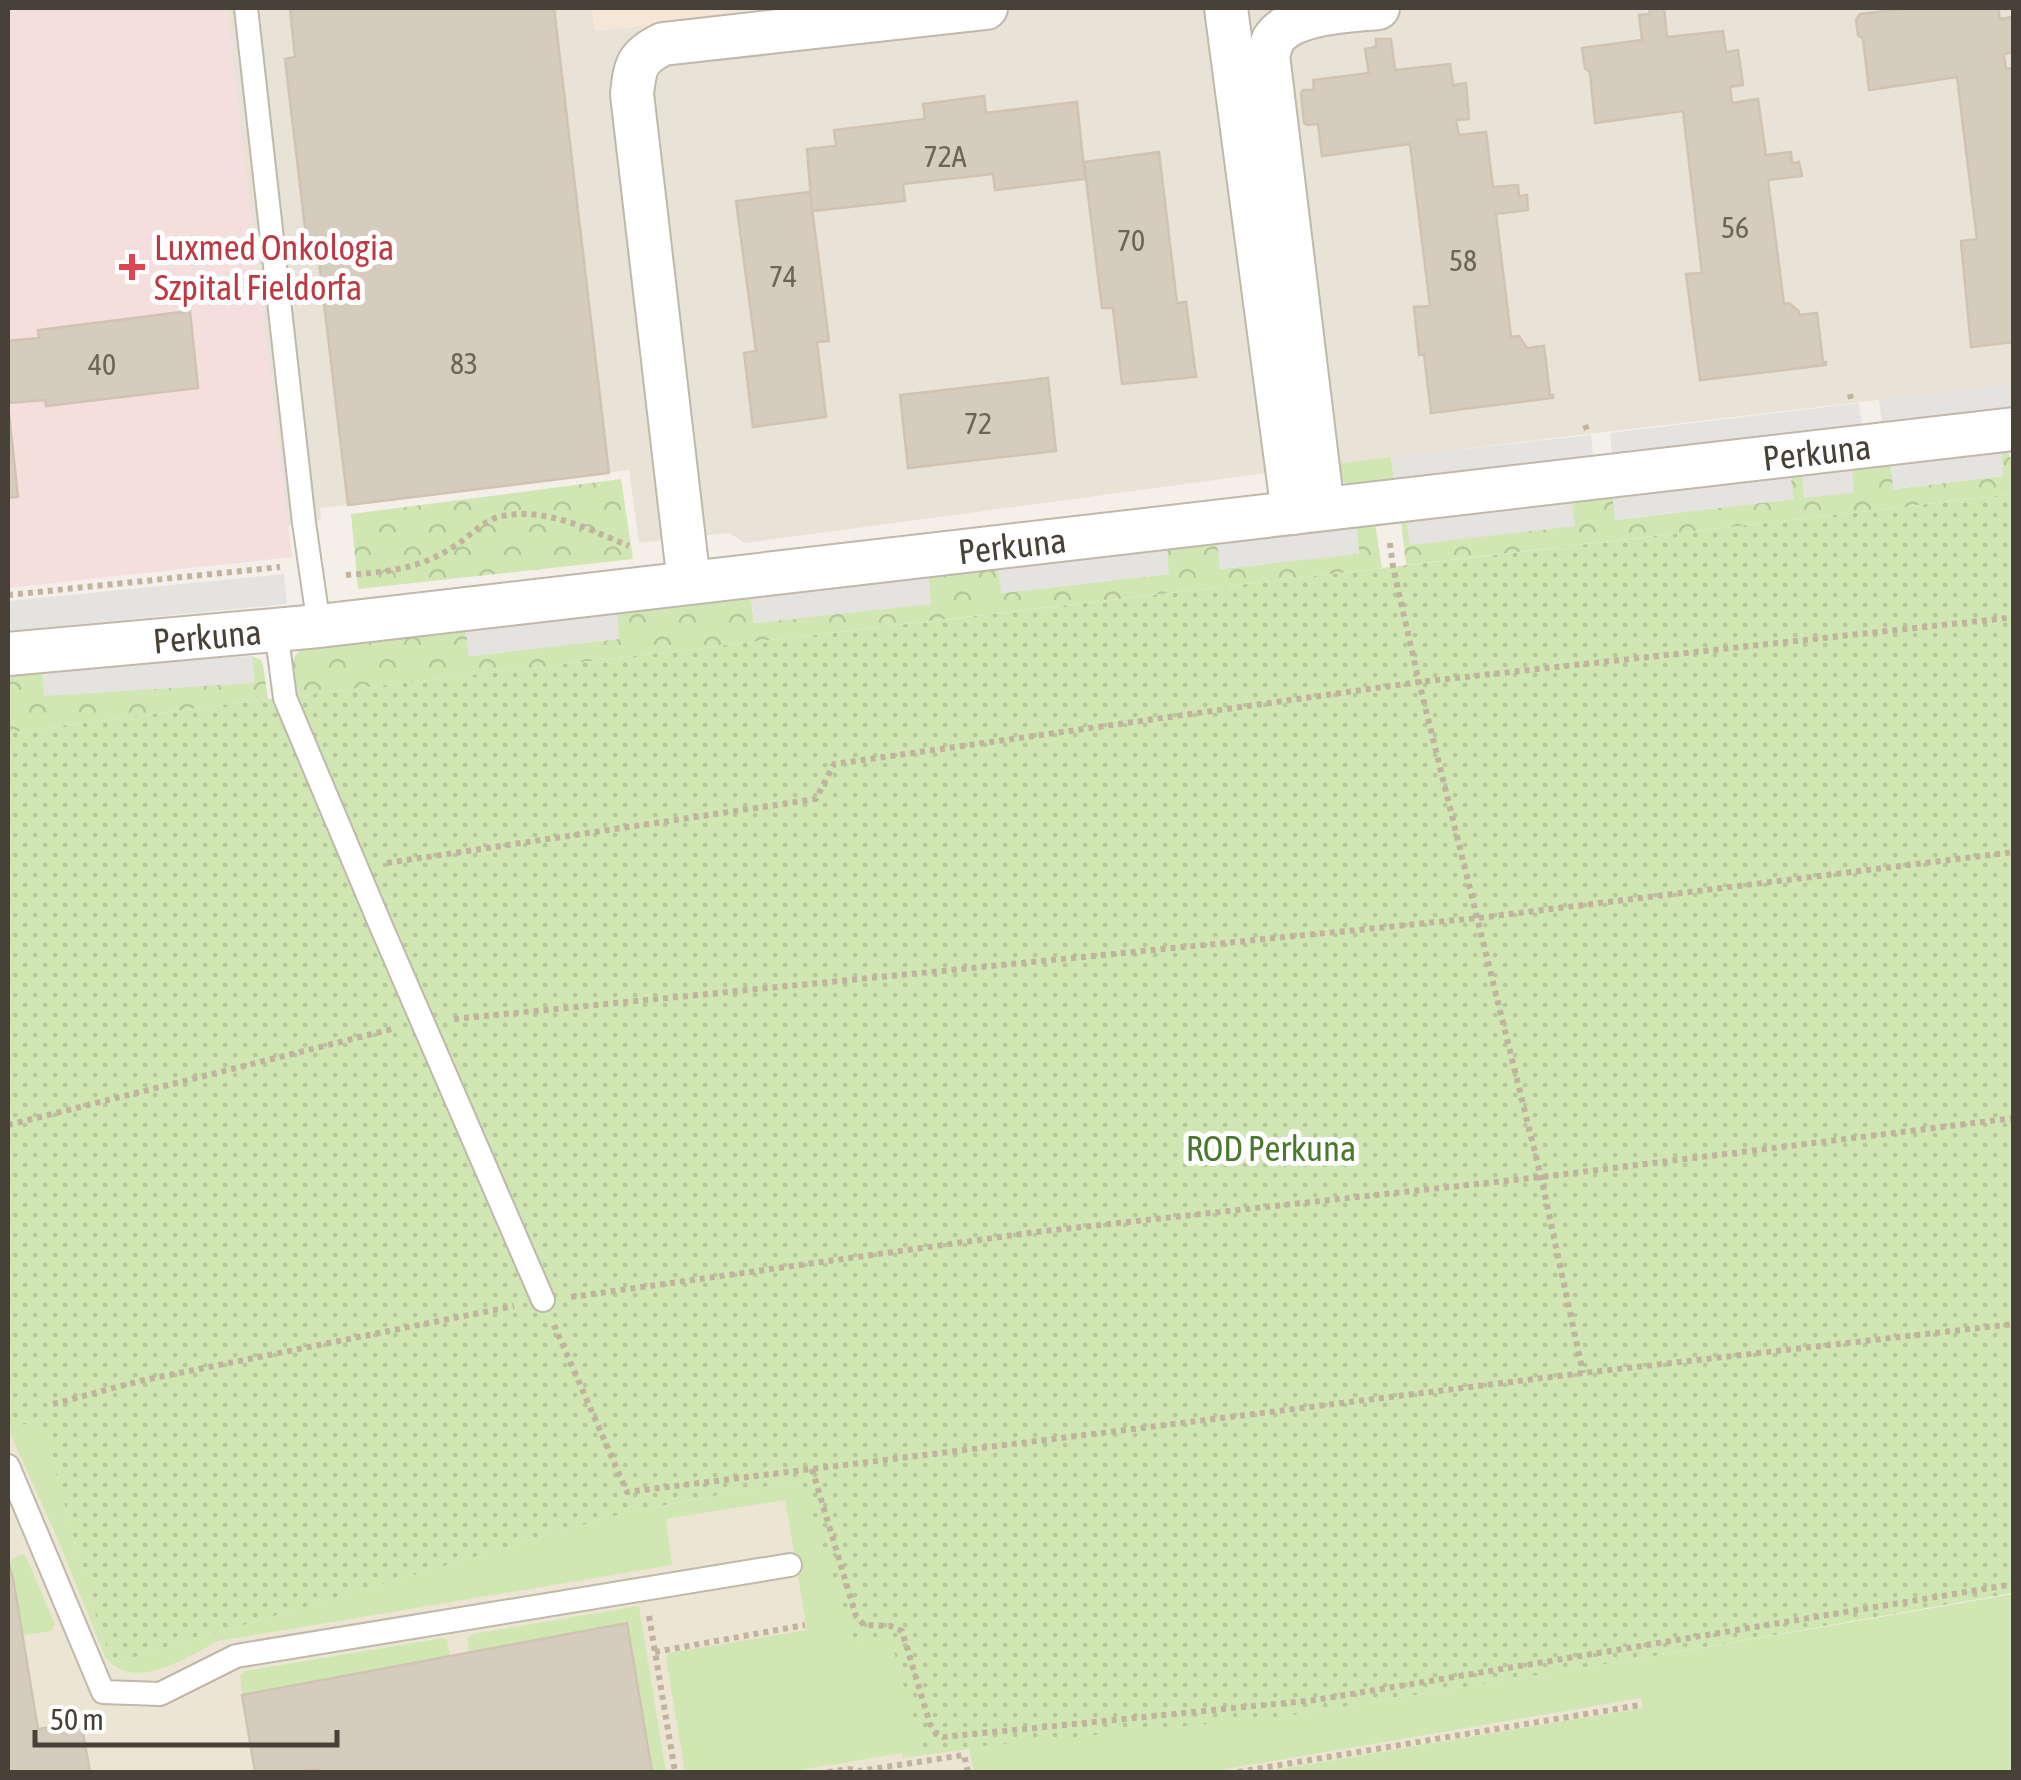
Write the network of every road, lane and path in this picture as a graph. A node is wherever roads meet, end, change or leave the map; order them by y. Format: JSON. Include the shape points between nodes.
{"nodes":[{"id":1,"x":246,"y":8,"type":"edge"},
{"id":2,"x":986,"y":8,"type":"edge"},
{"id":3,"x":1226,"y":8,"type":"edge"},
{"id":4,"x":1378,"y":8,"type":"edge"},
{"id":5,"x":2014,"y":430,"type":"edge"},
{"id":6,"x":1385,"y":502,"type":"junction"},
{"id":7,"x":1308,"y":511,"type":"junction"},
{"id":8,"x":634,"y":548,"type":"dead end"},
{"id":9,"x":346,"y":576,"type":"dead end"},
{"id":10,"x":689,"y":583,"type":"junction"},
{"id":11,"x":2014,"y":620,"type":"edge"},
{"id":12,"x":319,"y":626,"type":"junction"},
{"id":13,"x":276,"y":630,"type":"junction"},
{"id":14,"x":8,"y":654,"type":"edge"},
{"id":15,"x":1419,"y":682,"type":"junction"},
{"id":16,"x":2014,"y":852,"type":"edge"},
{"id":17,"x":356,"y":867,"type":"junction"},
{"id":18,"x":1478,"y":918,"type":"junction"},
{"id":19,"x":422,"y":1022,"type":"junction"},
{"id":20,"x":2014,"y":1118,"type":"edge"},
{"id":21,"x":8,"y":1124,"type":"edge"},
{"id":22,"x":1541,"y":1177,"type":"junction"},
{"id":23,"x":543,"y":1300,"type":"junction"},
{"id":24,"x":2014,"y":1324,"type":"edge"},
{"id":25,"x":1582,"y":1373,"type":"junction"},
{"id":26,"x":53,"y":1404,"type":"dead end"},
{"id":27,"x":8,"y":1466,"type":"edge"},
{"id":28,"x":812,"y":1469,"type":"junction"},
{"id":29,"x":790,"y":1565,"type":"dead end"},
{"id":30,"x":2014,"y":1584,"type":"edge"},
{"id":31,"x":645,"y":1589,"type":"junction"},
{"id":32,"x":805,"y":1625,"type":"dead end"},
{"id":33,"x":655,"y":1652,"type":"junction"},
{"id":34,"x":1640,"y":1705,"type":"dead end"},
{"id":35,"x":675,"y":1772,"type":"edge"},
{"id":36,"x":828,"y":1772,"type":"edge"},
{"id":37,"x":968,"y":1772,"type":"edge"},
{"id":38,"x":1238,"y":1772,"type":"edge"}],
"edges":[{"from":1,"to":12,"type":"lane"},
{"from":2,"to":10,"type":"street","via":[[663,44],[642,55],[632,94]]},
{"from":3,"to":7,"type":"street"},
{"from":4,"to":7,"type":"street","via":[[1302,20],[1274,38],[1268,55]]},
{"from":5,"to":6,"type":"street","name":"Perkuna"},
{"from":6,"to":7,"type":"street","name":"Perkuna"},
{"from":6,"to":15,"type":"path"},
{"from":7,"to":10,"type":"street","name":"Perkuna"},
{"from":8,"to":9,"type":"path","via":[[554,518],[502,516],[420,565]]},
{"from":10,"to":12,"type":"street","name":"Perkuna"},
{"from":11,"to":15,"type":"path"},
{"from":12,"to":13,"type":"street","name":"Perkuna"},
{"from":13,"to":14,"type":"street","name":"Perkuna"},
{"from":13,"to":17,"type":"lane","via":[[286,698]]},
{"from":15,"to":17,"type":"path","via":[[834,764],[816,799]]},
{"from":15,"to":18,"type":"path"},
{"from":16,"to":18,"type":"path"},
{"from":17,"to":19,"type":"lane"},
{"from":18,"to":19,"type":"path"},
{"from":18,"to":22,"type":"path"},
{"from":19,"to":21,"type":"path"},
{"from":19,"to":23,"type":"lane"},
{"from":20,"to":22,"type":"path"},
{"from":22,"to":23,"type":"path","via":[[1036,1232]]},
{"from":22,"to":25,"type":"path"},
{"from":23,"to":26,"type":"path"},
{"from":23,"to":28,"type":"path","via":[[627,1492]]},
{"from":24,"to":25,"type":"path"},
{"from":25,"to":28,"type":"path"},
{"from":27,"to":31,"type":"lane","via":[[102,1692],[160,1694],[236,1656]]},
{"from":28,"to":30,"type":"path","via":[[856,1616],[864,1625],[902,1631],[930,1724],[943,1737],[1315,1700]]},
{"from":29,"to":31,"type":"lane"},
{"from":31,"to":33,"type":"path"},
{"from":32,"to":33,"type":"path"},
{"from":33,"to":35,"type":"path"},
{"from":34,"to":38,"type":"path"},
{"from":36,"to":37,"type":"path","via":[[964,1755]]}]}
